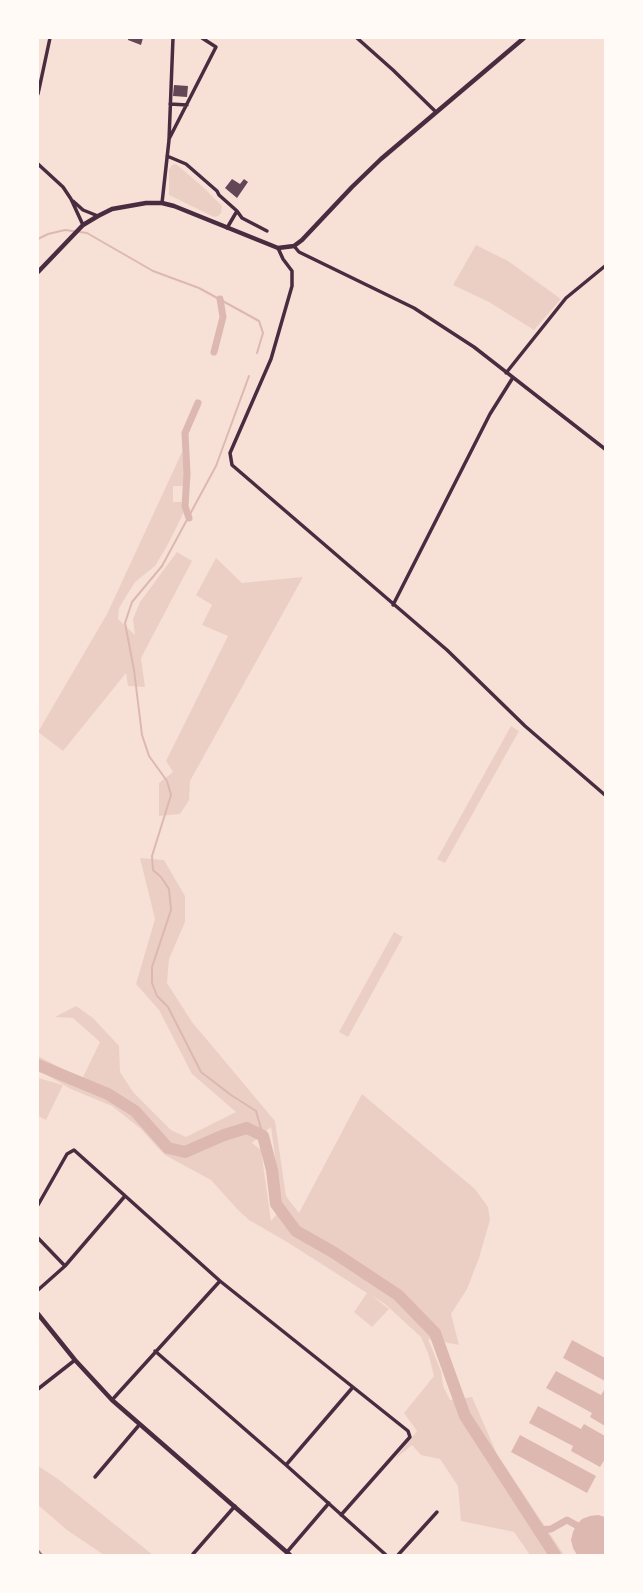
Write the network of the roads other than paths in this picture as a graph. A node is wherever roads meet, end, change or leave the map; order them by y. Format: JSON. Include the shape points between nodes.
{"nodes":[{"id":1,"x":50,"y":38,"type":"edge"},
{"id":2,"x":173,"y":38,"type":"edge"},
{"id":3,"x":202,"y":38,"type":"edge"},
{"id":4,"x":357,"y":38,"type":"edge"},
{"id":5,"x":524,"y":38,"type":"edge"},
{"id":6,"x":38,"y":94,"type":"edge"},
{"id":7,"x":170,"y":104,"type":"junction"},
{"id":8,"x":187,"y":105,"type":"junction"},
{"id":9,"x":436,"y":112,"type":"junction"},
{"id":10,"x":169,"y":140,"type":"junction"},
{"id":11,"x":167,"y":156,"type":"junction"},
{"id":12,"x":38,"y":164,"type":"edge"},
{"id":13,"x":71,"y":199,"type":"junction"},
{"id":14,"x":162,"y":203,"type":"junction"},
{"id":15,"x":237,"y":211,"type":"junction"},
{"id":16,"x":98,"y":216,"type":"junction"},
{"id":17,"x":83,"y":226,"type":"junction"},
{"id":18,"x":227,"y":228,"type":"junction"},
{"id":19,"x":267,"y":231,"type":"dead end"},
{"id":20,"x":294,"y":246,"type":"junction"},
{"id":21,"x":278,"y":248,"type":"junction"},
{"id":22,"x":605,"y":266,"type":"edge"},
{"id":23,"x":38,"y":272,"type":"edge"},
{"id":24,"x":506,"y":373,"type":"junction"},
{"id":25,"x":512,"y":378,"type":"junction"},
{"id":26,"x":605,"y":449,"type":"edge"},
{"id":27,"x":394,"y":605,"type":"junction"},
{"id":28,"x":605,"y":795,"type":"edge"},
{"id":29,"x":125,"y":1196,"type":"junction"},
{"id":30,"x":38,"y":1205,"type":"edge"},
{"id":31,"x":38,"y":1238,"type":"edge"},
{"id":32,"x":65,"y":1266,"type":"junction"},
{"id":33,"x":220,"y":1281,"type":"junction"},
{"id":34,"x":38,"y":1290,"type":"edge"},
{"id":35,"x":38,"y":1314,"type":"edge"},
{"id":36,"x":155,"y":1351,"type":"junction"},
{"id":37,"x":75,"y":1360,"type":"junction"},
{"id":38,"x":354,"y":1387,"type":"junction"},
{"id":39,"x":38,"y":1389,"type":"edge"},
{"id":40,"x":112,"y":1400,"type":"junction"},
{"id":41,"x":140,"y":1424,"type":"junction"},
{"id":42,"x":286,"y":1465,"type":"junction"},
{"id":43,"x":95,"y":1477,"type":"dead end"},
{"id":44,"x":329,"y":1503,"type":"junction"},
{"id":45,"x":235,"y":1506,"type":"junction"},
{"id":46,"x":437,"y":1512,"type":"dead end"},
{"id":47,"x":342,"y":1515,"type":"junction"},
{"id":48,"x":193,"y":1554,"type":"edge"},
{"id":49,"x":288,"y":1554,"type":"edge"},
{"id":50,"x":386,"y":1555,"type":"edge"},
{"id":51,"x":398,"y":1555,"type":"edge"}],
"edges":[{"from":1,"to":6,"type":"street"},
{"from":2,"to":7,"type":"street"},
{"from":3,"to":8,"type":"street","via":[[216,47]]},
{"from":4,"to":9,"type":"street"},
{"from":5,"to":9,"type":"main road"},
{"from":7,"to":8,"type":"street"},
{"from":7,"to":10,"type":"street"},
{"from":8,"to":10,"type":"street"},
{"from":9,"to":20,"type":"main road","via":[[361,178]]},
{"from":10,"to":11,"type":"street"},
{"from":11,"to":14,"type":"street"},
{"from":11,"to":15,"type":"street","via":[[186,164]]},
{"from":12,"to":13,"type":"street","via":[[63,187]]},
{"from":13,"to":16,"type":"street","via":[[83,210]]},
{"from":13,"to":17,"type":"street"},
{"from":14,"to":16,"type":"main road","via":[[130,205],[112,209]]},
{"from":14,"to":18,"type":"main road"},
{"from":15,"to":18,"type":"street"},
{"from":15,"to":19,"type":"street","via":[[242,218]]},
{"from":16,"to":17,"type":"main road"},
{"from":17,"to":23,"type":"main road"},
{"from":18,"to":21,"type":"main road"},
{"from":20,"to":21,"type":"main road"},
{"from":20,"to":24,"type":"street","via":[[299,252],[414,308],[474,347]]},
{"from":21,"to":27,"type":"street","via":[[292,271],[292,286],[271,358],[230,453],[232,466]]},
{"from":22,"to":24,"type":"street","via":[[566,298]]},
{"from":24,"to":25,"type":"street"},
{"from":25,"to":26,"type":"street"},
{"from":25,"to":27,"type":"street","via":[[490,414]]},
{"from":27,"to":28,"type":"street","via":[[447,650],[525,726]]},
{"from":29,"to":30,"type":"street","via":[[74,1150],[67,1154]]},
{"from":29,"to":32,"type":"street"},
{"from":29,"to":33,"type":"street"},
{"from":31,"to":32,"type":"street"},
{"from":32,"to":34,"type":"street"},
{"from":33,"to":36,"type":"street"},
{"from":33,"to":38,"type":"street"},
{"from":35,"to":37,"type":"main road"},
{"from":36,"to":40,"type":"street"},
{"from":36,"to":42,"type":"street"},
{"from":37,"to":39,"type":"street"},
{"from":37,"to":40,"type":"main road"},
{"from":38,"to":42,"type":"street"},
{"from":38,"to":47,"type":"street","via":[[399,1422],[410,1437]]},
{"from":40,"to":41,"type":"main road"},
{"from":41,"to":43,"type":"street"},
{"from":41,"to":45,"type":"main road"},
{"from":42,"to":44,"type":"street"},
{"from":44,"to":47,"type":"street"},
{"from":44,"to":49,"type":"street"},
{"from":45,"to":48,"type":"street"},
{"from":45,"to":49,"type":"main road"},
{"from":46,"to":51,"type":"street"},
{"from":47,"to":50,"type":"street"}]}
